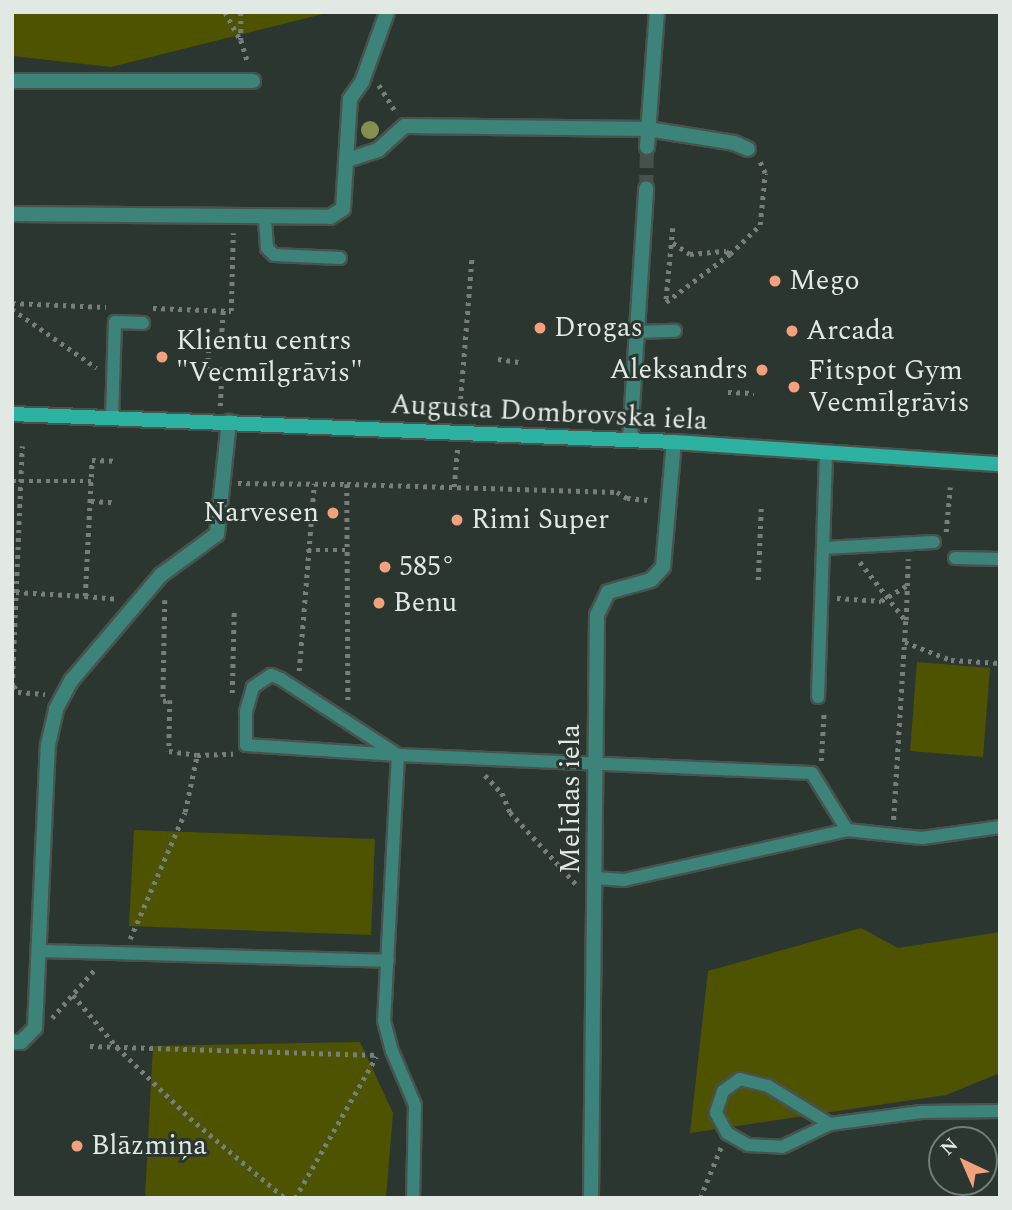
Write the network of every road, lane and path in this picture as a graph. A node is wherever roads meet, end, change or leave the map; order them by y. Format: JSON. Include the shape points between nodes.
{"nodes":[{"id":1,"x":225,"y":12,"type":"edge"},
{"id":2,"x":241,"y":12,"type":"edge"},
{"id":3,"x":387,"y":12,"type":"edge"},
{"id":4,"x":657,"y":12,"type":"edge"},
{"id":5,"x":241,"y":40,"type":"junction"},
{"id":6,"x":368,"y":67,"type":"junction"},
{"id":7,"x":12,"y":81,"type":"edge"},
{"id":8,"x":253,"y":81,"type":"joint"},
{"id":9,"x":405,"y":126,"type":"junction"},
{"id":10,"x":648,"y":129,"type":"junction"},
{"id":11,"x":646,"y":147,"type":"tunnel mouth"},
{"id":12,"x":748,"y":149,"type":"joint"},
{"id":13,"x":347,"y":160,"type":"junction"},
{"id":14,"x":646,"y":190,"type":"tunnel mouth"},
{"id":15,"x":12,"y":214,"type":"edge"},
{"id":16,"x":234,"y":219,"type":"junction"},
{"id":17,"x":265,"y":219,"type":"junction"},
{"id":18,"x":673,"y":229,"type":"dead end"},
{"id":19,"x":673,"y":242,"type":"junction"},
{"id":20,"x":730,"y":254,"type":"junction"},
{"id":21,"x":472,"y":256,"type":"dead end"},
{"id":22,"x":340,"y":258,"type":"dead end"},
{"id":23,"x":12,"y":303,"type":"edge"},
{"id":24,"x":115,"y":307,"type":"dead end"},
{"id":25,"x":139,"y":308,"type":"dead end"},
{"id":26,"x":12,"y":309,"type":"edge"},
{"id":27,"x":223,"y":310,"type":"junction"},
{"id":28,"x":143,"y":323,"type":"dead end"},
{"id":29,"x":675,"y":331,"type":"dead end"},
{"id":30,"x":637,"y":332,"type":"junction"},
{"id":31,"x":498,"y":359,"type":"dead end"},
{"id":32,"x":519,"y":362,"type":"dead end"},
{"id":33,"x":112,"y":379,"type":"junction"},
{"id":34,"x":728,"y":392,"type":"dead end"},
{"id":35,"x":754,"y":393,"type":"dead end"},
{"id":36,"x":12,"y":414,"type":"edge"},
{"id":37,"x":112,"y":417,"type":"junction"},
{"id":38,"x":224,"y":422,"type":"junction"},
{"id":39,"x":458,"y":433,"type":"junction"},
{"id":40,"x":630,"y":439,"type":"junction"},
{"id":41,"x":674,"y":442,"type":"junction"},
{"id":42,"x":22,"y":446,"type":"dead end"},
{"id":43,"x":825,"y":454,"type":"junction"},
{"id":44,"x":116,"y":461,"type":"dead end"},
{"id":45,"x":1000,"y":464,"type":"edge"},
{"id":46,"x":20,"y":479,"type":"junction"},
{"id":47,"x":12,"y":481,"type":"edge"},
{"id":48,"x":92,"y":481,"type":"junction"},
{"id":49,"x":223,"y":483,"type":"junction"},
{"id":50,"x":314,"y":484,"type":"junction"},
{"id":51,"x":347,"y":484,"type":"junction"},
{"id":52,"x":454,"y":487,"type":"junction"},
{"id":53,"x":646,"y":499,"type":"dead end"},
{"id":54,"x":91,"y":501,"type":"junction"},
{"id":55,"x":113,"y":502,"type":"dead end"},
{"id":56,"x":761,"y":507,"type":"dead end"},
{"id":57,"x":934,"y":542,"type":"dead end"},
{"id":58,"x":908,"y":543,"type":"junction"},
{"id":59,"x":824,"y":548,"type":"junction"},
{"id":60,"x":309,"y":550,"type":"junction"},
{"id":61,"x":346,"y":550,"type":"junction"},
{"id":62,"x":855,"y":550,"type":"junction"},
{"id":63,"x":955,"y":558,"type":"dead end"},
{"id":64,"x":1000,"y":559,"type":"edge"},
{"id":65,"x":161,"y":575,"type":"junction"},
{"id":66,"x":758,"y":580,"type":"dead end"},
{"id":67,"x":908,"y":585,"type":"junction"},
{"id":68,"x":16,"y":592,"type":"junction"},
{"id":69,"x":85,"y":596,"type":"junction"},
{"id":70,"x":830,"y":597,"type":"dead end"},
{"id":71,"x":886,"y":598,"type":"junction"},
{"id":72,"x":125,"y":599,"type":"dead end"},
{"id":73,"x":234,"y":611,"type":"dead end"},
{"id":74,"x":906,"y":621,"type":"junction"},
{"id":75,"x":905,"y":642,"type":"junction"},
{"id":76,"x":1000,"y":663,"type":"edge"},
{"id":77,"x":13,"y":686,"type":"edge"},
{"id":78,"x":298,"y":690,"type":"junction"},
{"id":79,"x":63,"y":696,"type":"junction"},
{"id":80,"x":818,"y":697,"type":"dead end"},
{"id":81,"x":231,"y":706,"type":"dead end"},
{"id":82,"x":824,"y":710,"type":"dead end"},
{"id":83,"x":348,"y":724,"type":"junction"},
{"id":84,"x":230,"y":744,"type":"dead end"},
{"id":85,"x":247,"y":745,"type":"junction"},
{"id":86,"x":197,"y":755,"type":"junction"},
{"id":87,"x":398,"y":755,"type":"junction"},
{"id":88,"x":229,"y":756,"type":"junction"},
{"id":89,"x":595,"y":761,"type":"junction"},
{"id":90,"x":821,"y":761,"type":"dead end"},
{"id":91,"x":491,"y":767,"type":"dead end"},
{"id":92,"x":1000,"y":827,"type":"edge"},
{"id":93,"x":847,"y":830,"type":"junction"},
{"id":94,"x":893,"y":832,"type":"junction"},
{"id":95,"x":595,"y":884,"type":"junction"},
{"id":96,"x":40,"y":951,"type":"junction"},
{"id":97,"x":102,"y":952,"type":"junction"},
{"id":98,"x":124,"y":953,"type":"junction"},
{"id":99,"x":388,"y":961,"type":"junction"},
{"id":100,"x":73,"y":995,"type":"junction"},
{"id":101,"x":35,"y":1022,"type":"junction"},
{"id":102,"x":389,"y":1038,"type":"junction"},
{"id":103,"x":12,"y":1042,"type":"edge"},
{"id":104,"x":90,"y":1046,"type":"dead end"},
{"id":105,"x":117,"y":1047,"type":"junction"},
{"id":106,"x":377,"y":1055,"type":"junction"},
{"id":107,"x":1000,"y":1111,"type":"edge"},
{"id":108,"x":830,"y":1124,"type":"junction"},
{"id":109,"x":727,"y":1133,"type":"junction"},
{"id":110,"x":285,"y":1198,"type":"edge"},
{"id":111,"x":295,"y":1198,"type":"edge"},
{"id":112,"x":413,"y":1198,"type":"edge"},
{"id":113,"x":591,"y":1198,"type":"edge"},
{"id":114,"x":700,"y":1198,"type":"edge"}],
"edges":[{"from":1,"to":5,"type":"path"},
{"from":2,"to":5,"type":"path"},
{"from":3,"to":6,"type":"street"},
{"from":4,"to":10,"type":"street"},
{"from":5,"to":8,"type":"path"},
{"from":6,"to":9,"type":"path"},
{"from":6,"to":13,"type":"street","via":[[350,99]]},
{"from":7,"to":8,"type":"street"},
{"from":9,"to":10,"type":"street"},
{"from":9,"to":13,"type":"street","via":[[377,150]]},
{"from":10,"to":11,"type":"street"},
{"from":10,"to":12,"type":"street"},
{"from":12,"to":20,"type":"path","via":[[765,173],[763,215],[760,225]]},
{"from":13,"to":17,"type":"street","via":[[343,209],[330,217]]},
{"from":14,"to":30,"type":"street"},
{"from":15,"to":16,"type":"street"},
{"from":16,"to":17,"type":"street"},
{"from":16,"to":27,"type":"path","via":[[231,311]]},
{"from":17,"to":22,"type":"lane","via":[[267,248],[274,255]]},
{"from":18,"to":19,"type":"path"},
{"from":19,"to":20,"type":"path","via":[[690,254]]},
{"from":19,"to":20,"type":"path","via":[[666,302]]},
{"from":21,"to":39,"type":"path"},
{"from":23,"to":24,"type":"path"},
{"from":25,"to":27,"type":"path"},
{"from":26,"to":33,"type":"path"},
{"from":27,"to":38,"type":"path","via":[[221,340],[209,341],[207,370],[222,370]]},
{"from":28,"to":33,"type":"lane","via":[[115,323]]},
{"from":29,"to":30,"type":"lane"},
{"from":30,"to":40,"type":"street"},
{"from":31,"to":32,"type":"path"},
{"from":33,"to":37,"type":"lane"},
{"from":34,"to":35,"type":"path"},
{"from":36,"to":37,"type":"main road","name":"Augusta Dombrovska iela"},
{"from":37,"to":38,"type":"main road","name":"Augusta Dombrovska iela"},
{"from":38,"to":39,"type":"main road","name":"Augusta Dombrovska iela"},
{"from":38,"to":49,"type":"street"},
{"from":39,"to":40,"type":"main road","name":"Augusta Dombrovska iela"},
{"from":39,"to":52,"type":"path"},
{"from":40,"to":41,"type":"main road","name":"Augusta Dombrovska iela"},
{"from":41,"to":43,"type":"main road","name":"Augusta Dombrovska iela"},
{"from":41,"to":89,"type":"street","name":"Melīdas iela","via":[[663,567],[651,580],[608,592],[597,615]]},
{"from":42,"to":46,"type":"path"},
{"from":43,"to":45,"type":"main road","name":"Augusta Dombrovska iela"},
{"from":43,"to":59,"type":"lane"},
{"from":44,"to":48,"type":"path","via":[[92,460]]},
{"from":46,"to":47,"type":"path"},
{"from":46,"to":48,"type":"path"},
{"from":46,"to":68,"type":"path"},
{"from":48,"to":54,"type":"path"},
{"from":49,"to":50,"type":"path"},
{"from":49,"to":65,"type":"street","via":[[213,540]]},
{"from":50,"to":51,"type":"path"},
{"from":50,"to":60,"type":"path"},
{"from":51,"to":52,"type":"path"},
{"from":51,"to":61,"type":"path"},
{"from":52,"to":53,"type":"path","via":[[617,492]]},
{"from":54,"to":55,"type":"path"},
{"from":54,"to":69,"type":"path"},
{"from":56,"to":66,"type":"path"},
{"from":57,"to":58,"type":"lane"},
{"from":58,"to":62,"type":"lane"},
{"from":58,"to":67,"type":"path"},
{"from":59,"to":62,"type":"lane"},
{"from":59,"to":80,"type":"lane","via":[[817,607]]},
{"from":60,"to":61,"type":"path"},
{"from":60,"to":78,"type":"path"},
{"from":61,"to":83,"type":"path"},
{"from":62,"to":71,"type":"path","via":[[864,573]]},
{"from":63,"to":64,"type":"lane"},
{"from":65,"to":79,"type":"street"},
{"from":65,"to":86,"type":"path","via":[[165,600],[163,701],[170,700],[169,751]]},
{"from":67,"to":71,"type":"path"},
{"from":67,"to":74,"type":"path"},
{"from":68,"to":69,"type":"path"},
{"from":68,"to":77,"type":"path"},
{"from":69,"to":72,"type":"path"},
{"from":70,"to":71,"type":"path"},
{"from":71,"to":74,"type":"path"},
{"from":73,"to":81,"type":"path"},
{"from":74,"to":75,"type":"path"},
{"from":75,"to":76,"type":"path","via":[[950,660]]},
{"from":75,"to":94,"type":"path"},
{"from":77,"to":79,"type":"path","via":[[18,692]]},
{"from":78,"to":83,"type":"lane"},
{"from":78,"to":85,"type":"lane","via":[[271,675],[253,687],[246,712]]},
{"from":79,"to":96,"type":"street","via":[[48,745]]},
{"from":82,"to":90,"type":"path"},
{"from":83,"to":87,"type":"lane"},
{"from":84,"to":88,"type":"path"},
{"from":85,"to":87,"type":"lane"},
{"from":85,"to":88,"type":"path"},
{"from":86,"to":88,"type":"path"},
{"from":86,"to":98,"type":"path","via":[[185,812]]},
{"from":87,"to":89,"type":"lane"},
{"from":87,"to":99,"type":"lane"},
{"from":89,"to":93,"type":"lane","via":[[812,772]]},
{"from":89,"to":95,"type":"street","name":"Melīdas iela"},
{"from":91,"to":95,"type":"path","via":[[477,766],[502,793],[510,812],[577,885]]},
{"from":92,"to":94,"type":"lane","via":[[922,838]]},
{"from":93,"to":94,"type":"lane"},
{"from":93,"to":95,"type":"lane"},
{"from":95,"to":113,"type":"street","name":"Melīdas iela"},
{"from":96,"to":97,"type":"lane"},
{"from":96,"to":101,"type":"street"},
{"from":97,"to":98,"type":"lane"},
{"from":97,"to":100,"type":"path","via":[[96,968]]},
{"from":98,"to":99,"type":"lane"},
{"from":99,"to":102,"type":"lane","via":[[384,1021]]},
{"from":100,"to":101,"type":"path","via":[[54,1017]]},
{"from":100,"to":105,"type":"path"},
{"from":101,"to":103,"type":"street","via":[[21,1042]]},
{"from":102,"to":106,"type":"path"},
{"from":102,"to":112,"type":"lane","via":[[415,1105]]},
{"from":104,"to":105,"type":"path"},
{"from":105,"to":106,"type":"path"},
{"from":105,"to":110,"type":"path","via":[[190,1118]]},
{"from":106,"to":111,"type":"path"},
{"from":107,"to":108,"type":"lane","via":[[921,1112]]},
{"from":108,"to":109,"type":"lane","via":[[782,1147],[748,1145]]},
{"from":108,"to":109,"type":"lane","via":[[768,1086],[740,1079],[723,1091],[716,1113]]},
{"from":109,"to":114,"type":"path"}]}
